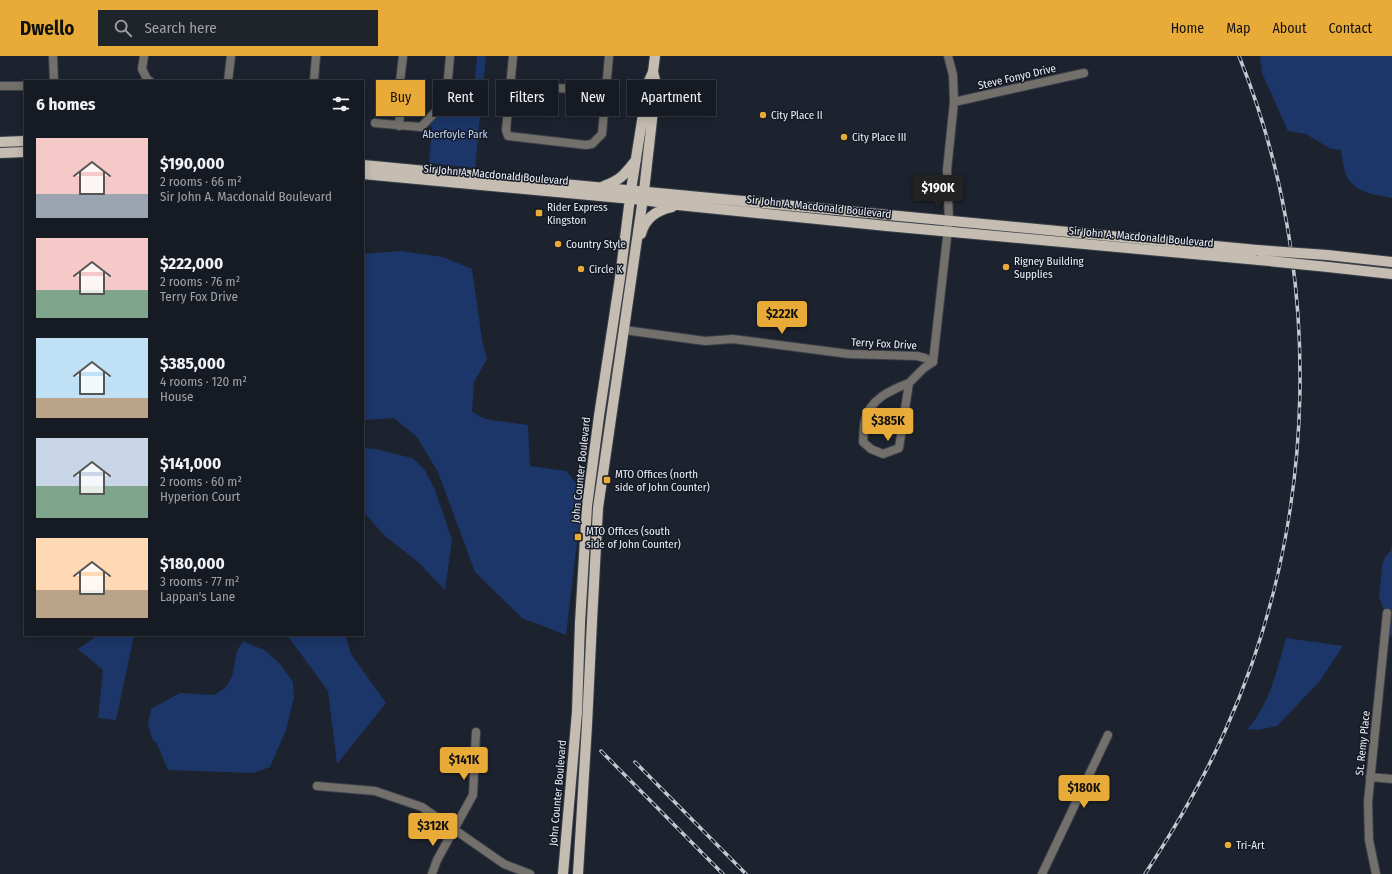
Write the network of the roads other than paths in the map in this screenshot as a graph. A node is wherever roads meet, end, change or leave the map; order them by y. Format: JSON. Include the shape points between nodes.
{"nodes":[{"id":1,"x":53,"y":56,"type":"edge"},
{"id":2,"x":144,"y":56,"type":"edge"},
{"id":3,"x":231,"y":56,"type":"edge"},
{"id":4,"x":316,"y":56,"type":"edge"},
{"id":5,"x":403,"y":56,"type":"edge"},
{"id":6,"x":450,"y":56,"type":"edge"},
{"id":7,"x":513,"y":56,"type":"edge"},
{"id":8,"x":609,"y":56,"type":"edge"},
{"id":9,"x":655,"y":56,"type":"edge"},
{"id":10,"x":948,"y":56,"type":"edge"},
{"id":11,"x":653,"y":72,"type":"junction"},
{"id":12,"x":1084,"y":73,"type":"dead end"},
{"id":13,"x":54,"y":80,"type":"edge"},
{"id":14,"x":148,"y":80,"type":"edge"},
{"id":15,"x":228,"y":80,"type":"edge"},
{"id":16,"x":314,"y":80,"type":"edge"},
{"id":17,"x":510,"y":80,"type":"edge"},
{"id":18,"x":607,"y":80,"type":"edge"},
{"id":19,"x":0,"y":86,"type":"edge"},
{"id":20,"x":24,"y":86,"type":"edge"},
{"id":21,"x":954,"y":102,"type":"junction"},
{"id":22,"x":507,"y":116,"type":"edge"},
{"id":23,"x":604,"y":116,"type":"edge"},
{"id":24,"x":375,"y":123,"type":"dead end"},
{"id":25,"x":399,"y":126,"type":"junction"},
{"id":26,"x":24,"y":141,"type":"edge"},
{"id":27,"x":0,"y":142,"type":"edge"},
{"id":28,"x":24,"y":152,"type":"edge"},
{"id":29,"x":0,"y":153,"type":"edge"},
{"id":30,"x":636,"y":160,"type":"junction"},
{"id":31,"x":364,"y":165,"type":"edge"},
{"id":32,"x":364,"y":174,"type":"edge"},
{"id":33,"x":600,"y":187,"type":"junction"},
{"id":34,"x":630,"y":194,"type":"junction"},
{"id":35,"x":643,"y":196,"type":"junction"},
{"id":36,"x":678,"y":205,"type":"junction"},
{"id":37,"x":948,"y":220,"type":"junction"},
{"id":38,"x":947,"y":231,"type":"junction"},
{"id":39,"x":633,"y":259,"type":"junction"},
{"id":40,"x":1392,"y":262,"type":"edge"},
{"id":41,"x":1392,"y":274,"type":"edge"},
{"id":42,"x":624,"y":330,"type":"junction"},
{"id":43,"x":933,"y":362,"type":"junction"},
{"id":44,"x":909,"y":383,"type":"junction"},
{"id":45,"x":1387,"y":613,"type":"dead end"},
{"id":46,"x":476,"y":732,"type":"dead end"},
{"id":47,"x":1108,"y":735,"type":"dead end"},
{"id":48,"x":1370,"y":777,"type":"junction"},
{"id":49,"x":1392,"y":779,"type":"edge"},
{"id":50,"x":317,"y":786,"type":"dead end"},
{"id":51,"x":454,"y":830,"type":"junction"},
{"id":52,"x":432,"y":874,"type":"edge"},
{"id":53,"x":530,"y":874,"type":"edge"},
{"id":54,"x":563,"y":874,"type":"edge"},
{"id":55,"x":578,"y":874,"type":"edge"},
{"id":56,"x":1042,"y":874,"type":"edge"},
{"id":57,"x":1376,"y":874,"type":"edge"}],
"edges":[{"from":1,"to":13,"type":"street"},
{"from":2,"to":14,"type":"street","via":[[142,69]]},
{"from":3,"to":15,"type":"street"},
{"from":4,"to":16,"type":"street"},
{"from":5,"to":25,"type":"street","via":[[399,90]]},
{"from":6,"to":25,"type":"street","via":[[446,101],[421,127]]},
{"from":7,"to":17,"type":"street"},
{"from":8,"to":18,"type":"street"},
{"from":9,"to":11,"type":"main road","name":"John Counter Boulevard"},
{"from":10,"to":21,"type":"street","via":[[953,75]]},
{"from":11,"to":30,"type":"main road","name":"John Counter Boulevard","via":[[648,83]]},
{"from":11,"to":35,"type":"main road","name":"John Counter Boulevard","via":[[656,84]]},
{"from":12,"to":21,"type":"street","name":"Steve Fonyo Drive"},
{"from":19,"to":20,"type":"street"},
{"from":21,"to":37,"type":"street","via":[[947,170]]},
{"from":22,"to":23,"type":"street","via":[[508,136],[586,145],[592,144],[602,134]]},
{"from":24,"to":25,"type":"street"},
{"from":26,"to":27,"type":"main road"},
{"from":28,"to":29,"type":"main road"},
{"from":30,"to":33,"type":"main road","via":[[622,178]]},
{"from":30,"to":34,"type":"main road","name":"John Counter Boulevard"},
{"from":31,"to":33,"type":"main road","name":"Sir John A. Macdonald Boulevard"},
{"from":32,"to":34,"type":"main road","name":"Sir John A. Macdonald Boulevard"},
{"from":33,"to":34,"type":"main road","name":"Sir John A. Macdonald Boulevard"},
{"from":34,"to":35,"type":"main road","name":"Sir John A. Macdonald Boulevard"},
{"from":34,"to":54,"type":"main road","name":"John Counter Boulevard","via":[[587,506],[577,712]]},
{"from":35,"to":36,"type":"main road","name":"Sir John A. Macdonald Boulevard"},
{"from":35,"to":37,"type":"main road","name":"Sir John A. Macdonald Boulevard"},
{"from":35,"to":39,"type":"main road","name":"John Counter Boulevard"},
{"from":36,"to":38,"type":"main road","name":"Sir John A. Macdonald Boulevard"},
{"from":36,"to":39,"type":"main road","via":[[662,209],[652,215],[642,228]]},
{"from":37,"to":38,"type":"street"},
{"from":37,"to":40,"type":"main road","name":"Sir John A. Macdonald Boulevard","bridge":true},
{"from":38,"to":41,"type":"main road","name":"Sir John A. Macdonald Boulevard","bridge":true},
{"from":38,"to":43,"type":"street"},
{"from":39,"to":42,"type":"main road","name":"John Counter Boulevard"},
{"from":42,"to":43,"type":"street","name":"Terry Fox Drive","via":[[705,341],[734,339],[849,354],[917,356]]},
{"from":42,"to":55,"type":"main road","name":"John Counter Boulevard","via":[[598,508]]},
{"from":43,"to":44,"type":"street"},
{"from":44,"to":44,"type":"street","via":[[899,448],[883,454],[871,449],[863,442],[865,419],[874,403],[890,391]]},
{"from":45,"to":48,"type":"street","name":"St. Remy Place"},
{"from":46,"to":51,"type":"street","via":[[473,796]]},
{"from":47,"to":56,"type":"street"},
{"from":48,"to":49,"type":"street"},
{"from":48,"to":57,"type":"street","name":"St. Remy Place","via":[[1369,840]]},
{"from":50,"to":51,"type":"street","via":[[375,791],[422,807]]},
{"from":51,"to":52,"type":"street"},
{"from":51,"to":53,"type":"street","via":[[504,864]]}]}
